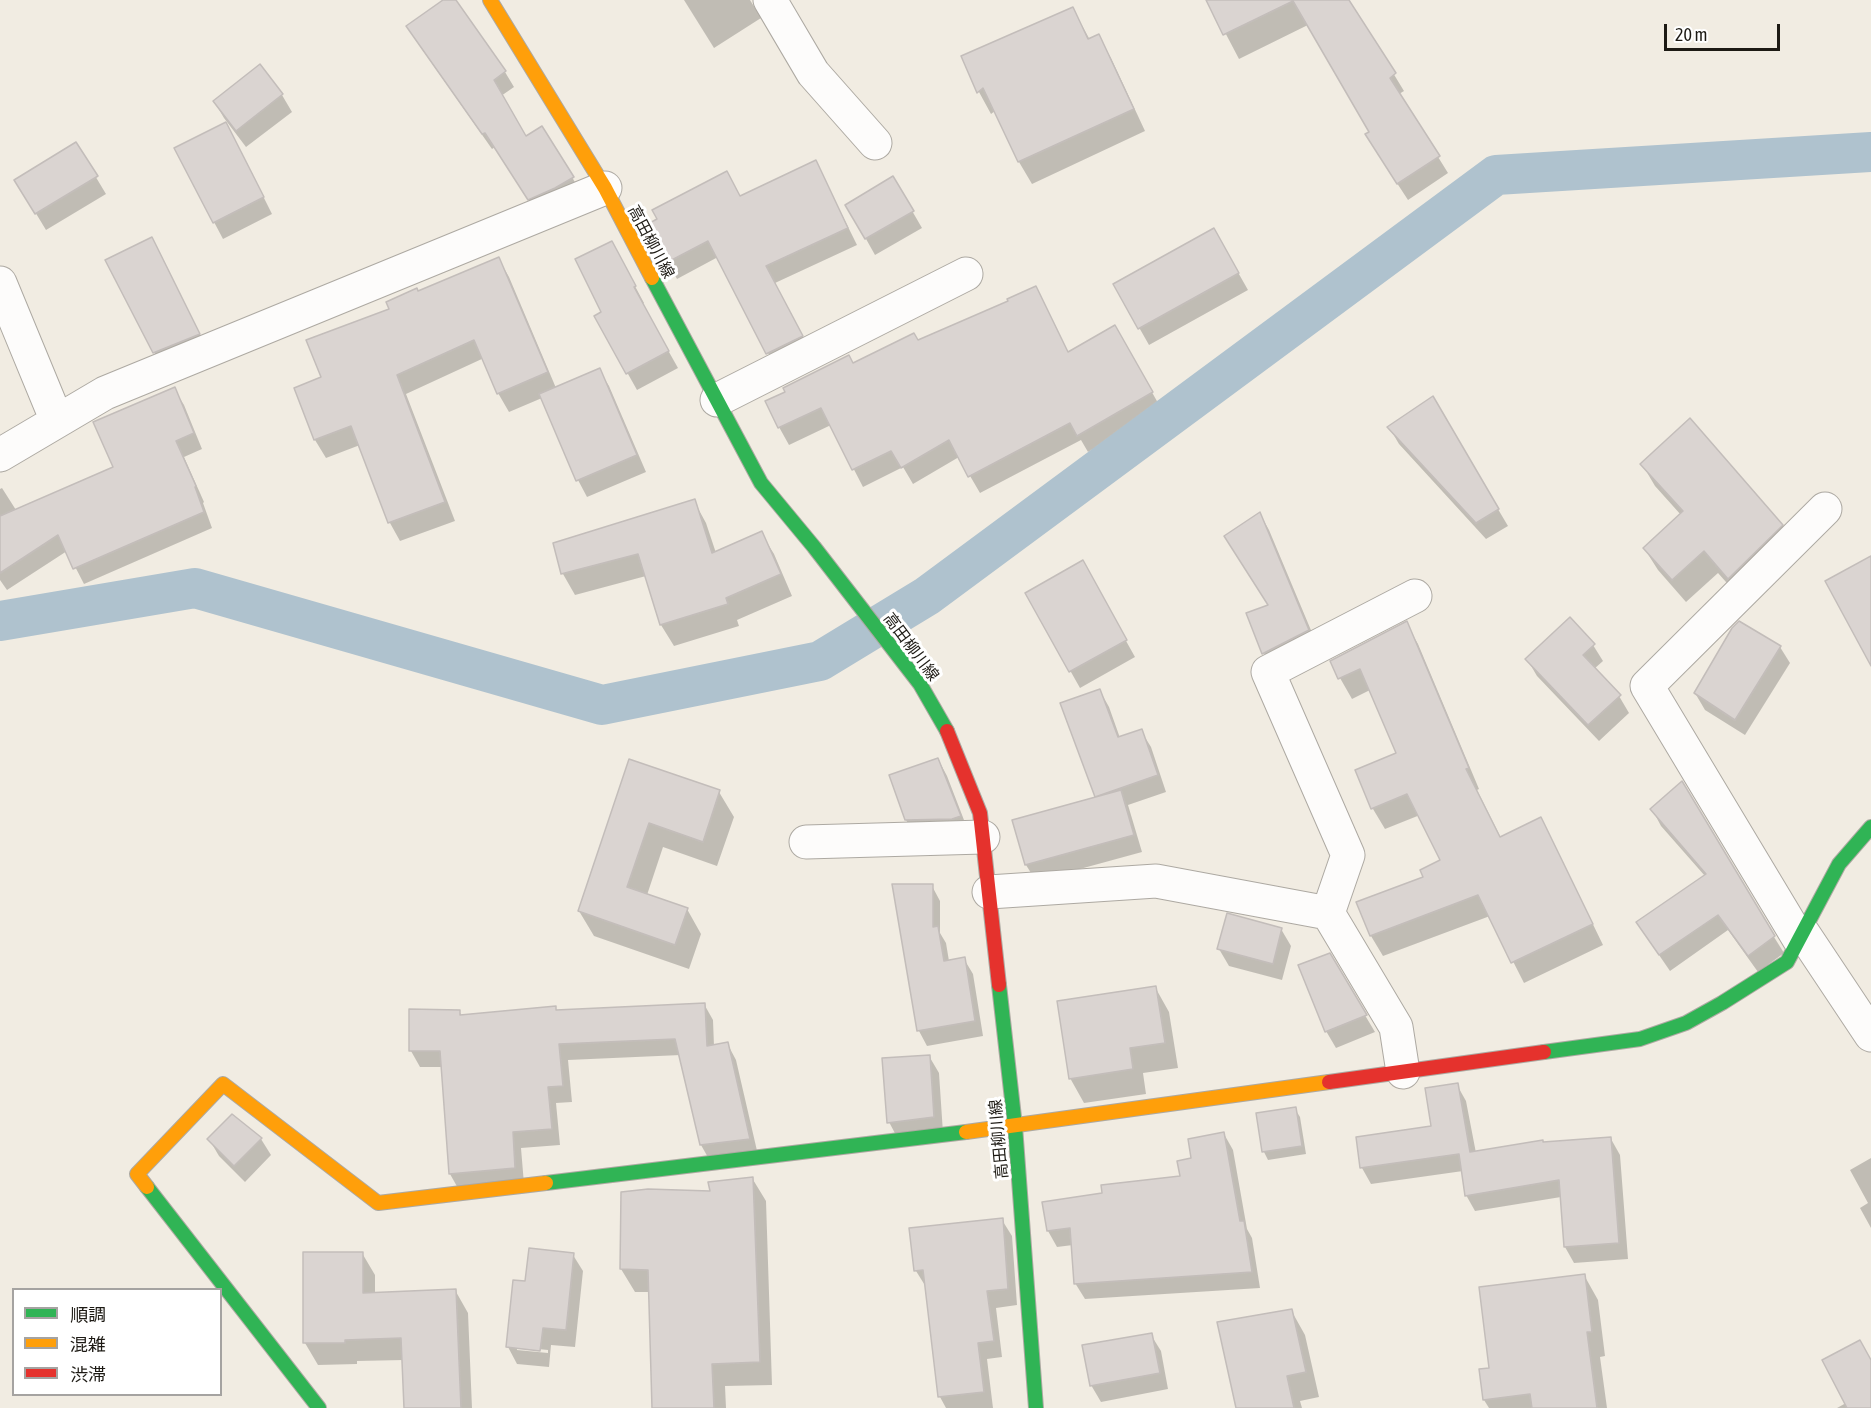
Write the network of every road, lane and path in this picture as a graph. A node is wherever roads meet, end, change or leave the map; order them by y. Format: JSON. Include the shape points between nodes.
{"nodes":[{"id":1,"x":490,"y":0,"type":"edge"},
{"id":2,"x":770,"y":0,"type":"edge"},
{"id":3,"x":875,"y":143,"type":"dead end"},
{"id":4,"x":605,"y":188,"type":"junction"},
{"id":5,"x":966,"y":274,"type":"dead end"},
{"id":6,"x":0,"y":283,"type":"edge"},
{"id":7,"x":717,"y":400,"type":"junction"},
{"id":8,"x":57,"y":421,"type":"junction"},
{"id":9,"x":0,"y":454,"type":"edge"},
{"id":10,"x":1825,"y":509,"type":"dead end"},
{"id":11,"x":1415,"y":596,"type":"dead end"},
{"id":12,"x":1871,"y":827,"type":"edge"},
{"id":13,"x":983,"y":837,"type":"junction"},
{"id":14,"x":806,"y":842,"type":"dead end"},
{"id":15,"x":989,"y":892,"type":"junction"},
{"id":16,"x":1328,"y":913,"type":"junction"},
{"id":17,"x":1801,"y":936,"type":"junction"},
{"id":18,"x":1871,"y":1035,"type":"edge"},
{"id":19,"x":1403,"y":1072,"type":"junction"},
{"id":20,"x":1015,"y":1126,"type":"junction"},
{"id":21,"x":318,"y":1408,"type":"edge"},
{"id":22,"x":1036,"y":1408,"type":"edge"}],
"edges":[{"from":1,"to":4,"type":"street","name":"高田柳川線"},
{"from":2,"to":3,"type":"street","via":[[813,73]]},
{"from":4,"to":7,"type":"street","name":"高田柳川線"},
{"from":4,"to":8,"type":"street","via":[[105,393]]},
{"from":5,"to":7,"type":"street"},
{"from":6,"to":8,"type":"street"},
{"from":7,"to":13,"type":"street","name":"高田柳川線","via":[[761,483],[920,684],[951,738],[980,813]]},
{"from":8,"to":9,"type":"street"},
{"from":10,"to":17,"type":"street","via":[[1647,687]]},
{"from":11,"to":16,"type":"street","via":[[1268,672],[1348,855]]},
{"from":12,"to":17,"type":"street","via":[[1839,864]]},
{"from":13,"to":14,"type":"street"},
{"from":13,"to":15,"type":"street","name":"高田柳川線"},
{"from":15,"to":16,"type":"street","via":[[1155,881]]},
{"from":15,"to":20,"type":"street","name":"高田柳川線"},
{"from":16,"to":19,"type":"street","via":[[1396,1027]]},
{"from":17,"to":18,"type":"street"},
{"from":17,"to":19,"type":"street","via":[[1787,962],[1686,1023],[1640,1039]]},
{"from":19,"to":20,"type":"street"},
{"from":20,"to":21,"type":"street","via":[[378,1203],[223,1084],[137,1174]]},
{"from":20,"to":22,"type":"street","name":"高田柳川線"}]}
